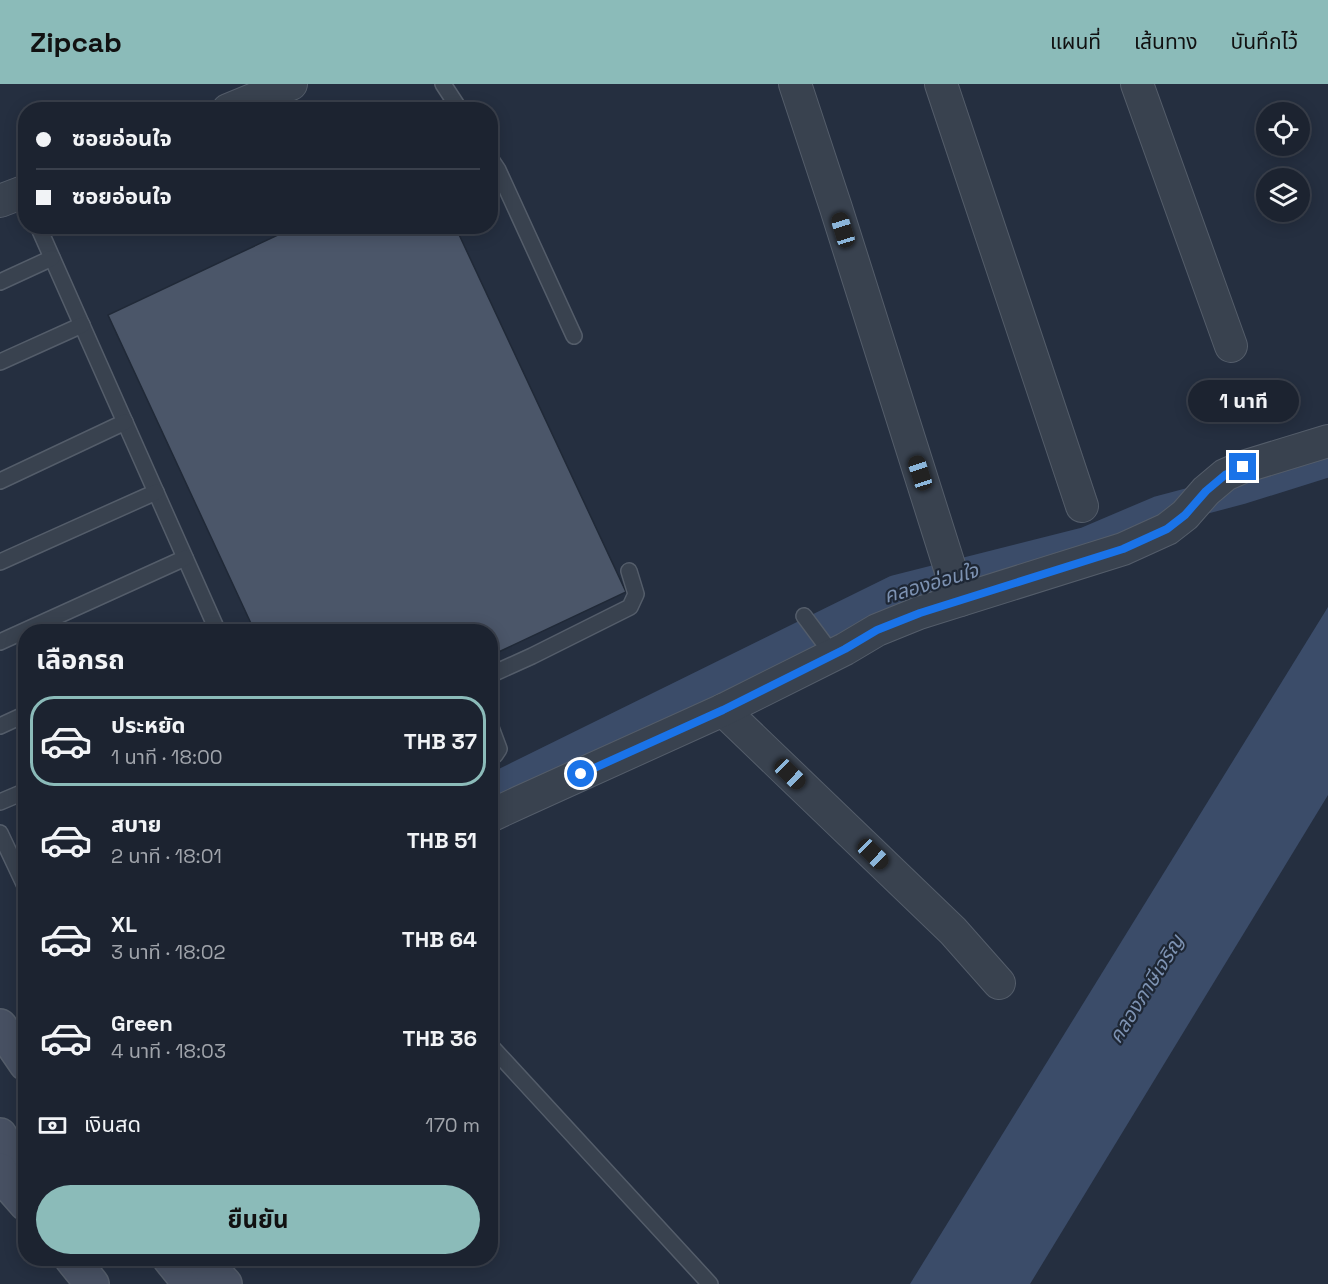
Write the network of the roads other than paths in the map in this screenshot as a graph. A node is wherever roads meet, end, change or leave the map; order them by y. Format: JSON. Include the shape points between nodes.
{"nodes":[{"id":1,"x":291,"y":84,"type":"edge"},
{"id":2,"x":443,"y":84,"type":"edge"},
{"id":3,"x":795,"y":84,"type":"edge"},
{"id":4,"x":941,"y":84,"type":"edge"},
{"id":5,"x":1137,"y":84,"type":"edge"},
{"id":6,"x":247,"y":102,"type":"edge"},
{"id":7,"x":455,"y":102,"type":"edge"},
{"id":8,"x":498,"y":170,"type":"edge"},
{"id":9,"x":42,"y":234,"type":"edge"},
{"id":10,"x":52,"y":258,"type":"junction"},
{"id":11,"x":0,"y":282,"type":"edge"},
{"id":12,"x":82,"y":325,"type":"junction"},
{"id":13,"x":574,"y":336,"type":"dead end"},
{"id":14,"x":1231,"y":346,"type":"dead end"},
{"id":15,"x":0,"y":362,"type":"edge"},
{"id":16,"x":124,"y":422,"type":"junction"},
{"id":17,"x":1328,"y":441,"type":"edge"},
{"id":18,"x":0,"y":481,"type":"edge"},
{"id":19,"x":156,"y":492,"type":"junction"},
{"id":20,"x":1082,"y":506,"type":"dead end"},
{"id":21,"x":185,"y":558,"type":"junction"},
{"id":22,"x":0,"y":562,"type":"edge"},
{"id":23,"x":629,"y":571,"type":"dead end"},
{"id":24,"x":954,"y":582,"type":"junction"},
{"id":25,"x":804,"y":616,"type":"dead end"},
{"id":26,"x":40,"y":624,"type":"edge"},
{"id":27,"x":212,"y":624,"type":"edge"},
{"id":28,"x":18,"y":634,"type":"edge"},
{"id":29,"x":0,"y":642,"type":"edge"},
{"id":30,"x":828,"y":649,"type":"junction"},
{"id":31,"x":498,"y":671,"type":"edge"},
{"id":32,"x":723,"y":710,"type":"junction"},
{"id":33,"x":18,"y":718,"type":"edge"},
{"id":34,"x":0,"y":726,"type":"edge"},
{"id":35,"x":18,"y":794,"type":"edge"},
{"id":36,"x":0,"y":802,"type":"edge"},
{"id":37,"x":498,"y":812,"type":"edge"},
{"id":38,"x":0,"y":833,"type":"edge"},
{"id":39,"x":18,"y":856,"type":"edge"},
{"id":40,"x":999,"y":983,"type":"dead end"},
{"id":41,"x":498,"y":1054,"type":"edge"},
{"id":42,"x":0,"y":1135,"type":"edge"},
{"id":43,"x":18,"y":1165,"type":"edge"},
{"id":44,"x":0,"y":1170,"type":"edge"},
{"id":45,"x":18,"y":1195,"type":"edge"},
{"id":46,"x":77,"y":1266,"type":"edge"},
{"id":47,"x":103,"y":1266,"type":"edge"},
{"id":48,"x":175,"y":1266,"type":"edge"},
{"id":49,"x":208,"y":1266,"type":"edge"},
{"id":50,"x":92,"y":1284,"type":"edge"},
{"id":51,"x":118,"y":1284,"type":"edge"},
{"id":52,"x":190,"y":1284,"type":"edge"},
{"id":53,"x":225,"y":1284,"type":"edge"},
{"id":54,"x":710,"y":1284,"type":"edge"}],
"edges":[{"from":1,"to":6,"type":"street"},
{"from":2,"to":7,"type":"lane"},
{"from":3,"to":24,"type":"street"},
{"from":4,"to":20,"type":"street"},
{"from":5,"to":14,"type":"street"},
{"from":8,"to":13,"type":"lane"},
{"from":9,"to":10,"type":"lane"},
{"from":10,"to":11,"type":"lane"},
{"from":10,"to":12,"type":"lane"},
{"from":12,"to":15,"type":"lane"},
{"from":12,"to":16,"type":"lane"},
{"from":16,"to":18,"type":"lane"},
{"from":16,"to":19,"type":"lane"},
{"from":17,"to":24,"type":"street","via":[[1225,475],[1167,529],[1123,549]]},
{"from":19,"to":21,"type":"lane"},
{"from":19,"to":22,"type":"lane"},
{"from":21,"to":26,"type":"lane"},
{"from":21,"to":27,"type":"lane"},
{"from":23,"to":31,"type":"lane","via":[[636,594],[630,607]]},
{"from":24,"to":30,"type":"street","via":[[920,613]]},
{"from":25,"to":30,"type":"lane"},
{"from":28,"to":29,"type":"lane"},
{"from":30,"to":32,"type":"street"},
{"from":32,"to":37,"type":"street"},
{"from":32,"to":40,"type":"street","via":[[952,932]]},
{"from":33,"to":34,"type":"lane"},
{"from":35,"to":36,"type":"lane"},
{"from":38,"to":39,"type":"lane"},
{"from":41,"to":54,"type":"lane"},
{"from":42,"to":43,"type":"main road"},
{"from":44,"to":45,"type":"main road"},
{"from":46,"to":50,"type":"main road"},
{"from":47,"to":51,"type":"main road"},
{"from":48,"to":52,"type":"main road"},
{"from":49,"to":53,"type":"main road"}]}
